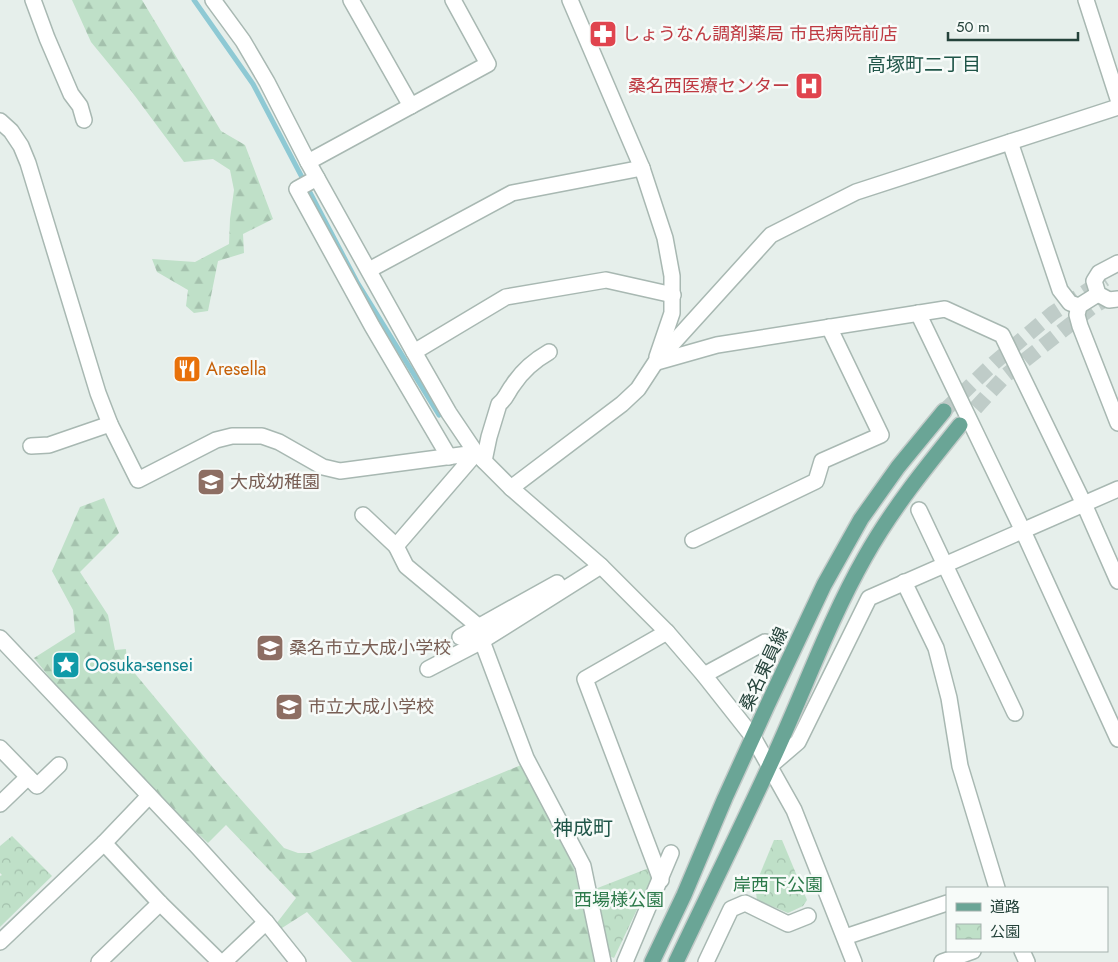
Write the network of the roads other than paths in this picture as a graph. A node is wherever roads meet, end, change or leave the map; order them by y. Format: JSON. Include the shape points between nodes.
{"nodes":[{"id":1,"x":33,"y":0,"type":"edge"},
{"id":2,"x":352,"y":0,"type":"edge"},
{"id":3,"x":453,"y":0,"type":"edge"},
{"id":4,"x":570,"y":0,"type":"edge"},
{"id":5,"x":1086,"y":0,"type":"edge"},
{"id":6,"x":219,"y":2,"type":"edge"},
{"id":7,"x":1118,"y":99,"type":"edge"},
{"id":8,"x":411,"y":106,"type":"junction"},
{"id":9,"x":1118,"y":107,"type":"edge"},
{"id":10,"x":84,"y":120,"type":"dead end"},
{"id":11,"x":0,"y":121,"type":"edge"},
{"id":12,"x":1010,"y":142,"type":"junction"},
{"id":13,"x":308,"y":162,"type":"junction"},
{"id":14,"x":642,"y":168,"type":"junction"},
{"id":15,"x":318,"y":178,"type":"junction"},
{"id":16,"x":343,"y":226,"type":"junction"},
{"id":17,"x":323,"y":236,"type":"junction"},
{"id":18,"x":1118,"y":263,"type":"edge"},
{"id":19,"x":368,"y":268,"type":"junction"},
{"id":20,"x":346,"y":278,"type":"junction"},
{"id":21,"x":1098,"y":294,"type":"junction"},
{"id":22,"x":673,"y":295,"type":"junction"},
{"id":23,"x":1118,"y":299,"type":"edge"},
{"id":24,"x":1079,"y":306,"type":"junction"},
{"id":25,"x":918,"y":313,"type":"junction"},
{"id":26,"x":394,"y":314,"type":"junction"},
{"id":27,"x":372,"y":326,"type":"junction"},
{"id":28,"x":829,"y":327,"type":"junction"},
{"id":29,"x":414,"y":352,"type":"junction"},
{"id":30,"x":549,"y":352,"type":"dead end"},
{"id":31,"x":655,"y":363,"type":"junction"},
{"id":32,"x":436,"y":391,"type":"junction"},
{"id":33,"x":416,"y":402,"type":"junction"},
{"id":34,"x":944,"y":411,"type":"tunnel mouth"},
{"id":35,"x":1118,"y":423,"type":"edge"},
{"id":36,"x":110,"y":424,"type":"junction"},
{"id":37,"x":960,"y":425,"type":"tunnel mouth"},
{"id":38,"x":31,"y":446,"type":"dead end"},
{"id":39,"x":449,"y":457,"type":"junction"},
{"id":40,"x":480,"y":457,"type":"junction"},
{"id":41,"x":511,"y":488,"type":"junction"},
{"id":42,"x":1118,"y":489,"type":"edge"},
{"id":43,"x":1084,"y":504,"type":"junction"},
{"id":44,"x":919,"y":510,"type":"dead end"},
{"id":45,"x":364,"y":514,"type":"dead end"},
{"id":46,"x":1024,"y":531,"type":"junction"},
{"id":47,"x":693,"y":540,"type":"dead end"},
{"id":48,"x":396,"y":546,"type":"junction"},
{"id":49,"x":598,"y":564,"type":"junction"},
{"id":50,"x":945,"y":564,"type":"junction"},
{"id":51,"x":1118,"y":581,"type":"edge"},
{"id":52,"x":904,"y":582,"type":"junction"},
{"id":53,"x":667,"y":632,"type":"junction"},
{"id":54,"x":480,"y":634,"type":"junction"},
{"id":55,"x":460,"y":637,"type":"dead end"},
{"id":56,"x":0,"y":638,"type":"edge"},
{"id":57,"x":765,"y":642,"type":"dead end"},
{"id":58,"x":428,"y":669,"type":"dead end"},
{"id":59,"x":704,"y":675,"type":"junction"},
{"id":60,"x":1015,"y":713,"type":"dead end"},
{"id":61,"x":753,"y":737,"type":"junction"},
{"id":62,"x":1118,"y":740,"type":"edge"},
{"id":63,"x":0,"y":748,"type":"edge"},
{"id":64,"x":59,"y":765,"type":"dead end"},
{"id":65,"x":770,"y":766,"type":"junction"},
{"id":66,"x":28,"y":777,"type":"junction"},
{"id":67,"x":149,"y":796,"type":"junction"},
{"id":68,"x":0,"y":804,"type":"edge"},
{"id":69,"x":104,"y":843,"type":"junction"},
{"id":70,"x":671,"y":853,"type":"dead end"},
{"id":71,"x":661,"y":880,"type":"junction"},
{"id":72,"x":994,"y":887,"type":"edge"},
{"id":73,"x":946,"y":902,"type":"edge"},
{"id":74,"x":160,"y":903,"type":"junction"},
{"id":75,"x":808,"y":916,"type":"dead end"},
{"id":76,"x":266,"y":922,"type":"junction"},
{"id":77,"x":845,"y":937,"type":"junction"},
{"id":78,"x":0,"y":942,"type":"edge"},
{"id":79,"x":970,"y":952,"type":"edge"},
{"id":80,"x":99,"y":962,"type":"edge"},
{"id":81,"x":220,"y":962,"type":"edge"},
{"id":82,"x":224,"y":962,"type":"edge"},
{"id":83,"x":298,"y":962,"type":"edge"},
{"id":84,"x":603,"y":962,"type":"edge"},
{"id":85,"x":626,"y":962,"type":"edge"},
{"id":86,"x":652,"y":962,"type":"edge"},
{"id":87,"x":676,"y":962,"type":"edge"},
{"id":88,"x":706,"y":962,"type":"edge"},
{"id":89,"x":854,"y":962,"type":"edge"},
{"id":90,"x":942,"y":962,"type":"edge"}],
"edges":[{"from":1,"to":10,"type":"street"},
{"from":2,"to":8,"type":"street"},
{"from":3,"to":8,"type":"street","via":[[488,64]]},
{"from":4,"to":14,"type":"street"},
{"from":5,"to":7,"type":"street"},
{"from":6,"to":13,"type":"street","via":[[267,82]]},
{"from":8,"to":13,"type":"street"},
{"from":9,"to":12,"type":"street"},
{"from":11,"to":36,"type":"street","via":[[21,146],[28,164],[85,356]]},
{"from":12,"to":24,"type":"street","via":[[1060,290],[1070,303]]},
{"from":12,"to":31,"type":"street","via":[[856,192],[771,235]]},
{"from":13,"to":15,"type":"street"},
{"from":14,"to":19,"type":"street","via":[[512,193]]},
{"from":14,"to":22,"type":"street","via":[[665,238]]},
{"from":15,"to":16,"type":"street"},
{"from":15,"to":17,"type":"street","via":[[297,189]]},
{"from":16,"to":17,"type":"street"},
{"from":16,"to":19,"type":"street"},
{"from":17,"to":20,"type":"street"},
{"from":18,"to":21,"type":"street","via":[[1099,273],[1094,281]]},
{"from":19,"to":20,"type":"street"},
{"from":19,"to":26,"type":"street"},
{"from":20,"to":27,"type":"street"},
{"from":21,"to":23,"type":"street","via":[[1109,300]]},
{"from":21,"to":24,"type":"street"},
{"from":22,"to":29,"type":"street","via":[[606,280],[506,297]]},
{"from":22,"to":31,"type":"street","via":[[672,313]]},
{"from":24,"to":35,"type":"street","via":[[1080,326]]},
{"from":25,"to":28,"type":"street"},
{"from":25,"to":43,"type":"street","via":[[945,309],[1002,335]]},
{"from":25,"to":46,"type":"street"},
{"from":26,"to":27,"type":"street"},
{"from":26,"to":29,"type":"street"},
{"from":27,"to":33,"type":"street"},
{"from":28,"to":31,"type":"street","via":[[717,345]]},
{"from":28,"to":47,"type":"street","via":[[882,434],[822,461],[816,481]]},
{"from":29,"to":32,"type":"street"},
{"from":30,"to":40,"type":"street","via":[[526,369],[499,404]]},
{"from":31,"to":41,"type":"street","via":[[622,404]]},
{"from":32,"to":33,"type":"street"},
{"from":32,"to":40,"type":"street"},
{"from":33,"to":39,"type":"street"},
{"from":34,"to":61,"type":"main road","name":"桑名東員線","via":[[861,519],[824,584]]},
{"from":36,"to":38,"type":"street","via":[[49,446]]},
{"from":36,"to":39,"type":"street","via":[[138,480],[216,440],[232,436],[262,436],[323,467],[340,471]]},
{"from":37,"to":65,"type":"main road","via":[[904,496],[865,557],[820,648]]},
{"from":39,"to":40,"type":"street"},
{"from":40,"to":41,"type":"street"},
{"from":40,"to":48,"type":"street"},
{"from":41,"to":49,"type":"street"},
{"from":42,"to":43,"type":"street"},
{"from":43,"to":46,"type":"street"},
{"from":43,"to":51,"type":"street"},
{"from":44,"to":50,"type":"street"},
{"from":45,"to":48,"type":"street"},
{"from":46,"to":50,"type":"street"},
{"from":46,"to":62,"type":"street"},
{"from":48,"to":54,"type":"street","via":[[406,566]]},
{"from":49,"to":53,"type":"street"},
{"from":49,"to":54,"type":"street"},
{"from":50,"to":52,"type":"street"},
{"from":50,"to":60,"type":"street"},
{"from":52,"to":65,"type":"street","via":[[869,598],[798,742]]},
{"from":52,"to":72,"type":"street","via":[[936,648],[949,698],[960,766]]},
{"from":53,"to":59,"type":"street"},
{"from":53,"to":71,"type":"street","via":[[585,679]]},
{"from":54,"to":55,"type":"street"},
{"from":54,"to":58,"type":"street"},
{"from":54,"to":84,"type":"street","via":[[526,758],[583,866]]},
{"from":56,"to":67,"type":"street"},
{"from":57,"to":59,"type":"street"},
{"from":59,"to":61,"type":"street"},
{"from":61,"to":65,"type":"street"},
{"from":61,"to":86,"type":"main road","name":"桑名東員線"},
{"from":63,"to":66,"type":"street"},
{"from":64,"to":66,"type":"street","via":[[37,786]]},
{"from":65,"to":77,"type":"street","via":[[794,810]]},
{"from":65,"to":87,"type":"main road"},
{"from":66,"to":68,"type":"street"},
{"from":67,"to":69,"type":"street"},
{"from":67,"to":76,"type":"street"},
{"from":69,"to":74,"type":"street"},
{"from":69,"to":78,"type":"street"},
{"from":70,"to":71,"type":"street"},
{"from":71,"to":85,"type":"street"},
{"from":73,"to":77,"type":"street"},
{"from":74,"to":80,"type":"street"},
{"from":74,"to":81,"type":"street"},
{"from":75,"to":88,"type":"street","via":[[788,924],[745,903],[731,909]]},
{"from":76,"to":82,"type":"street"},
{"from":76,"to":83,"type":"street"},
{"from":77,"to":89,"type":"street"},
{"from":79,"to":90,"type":"street"}]}
